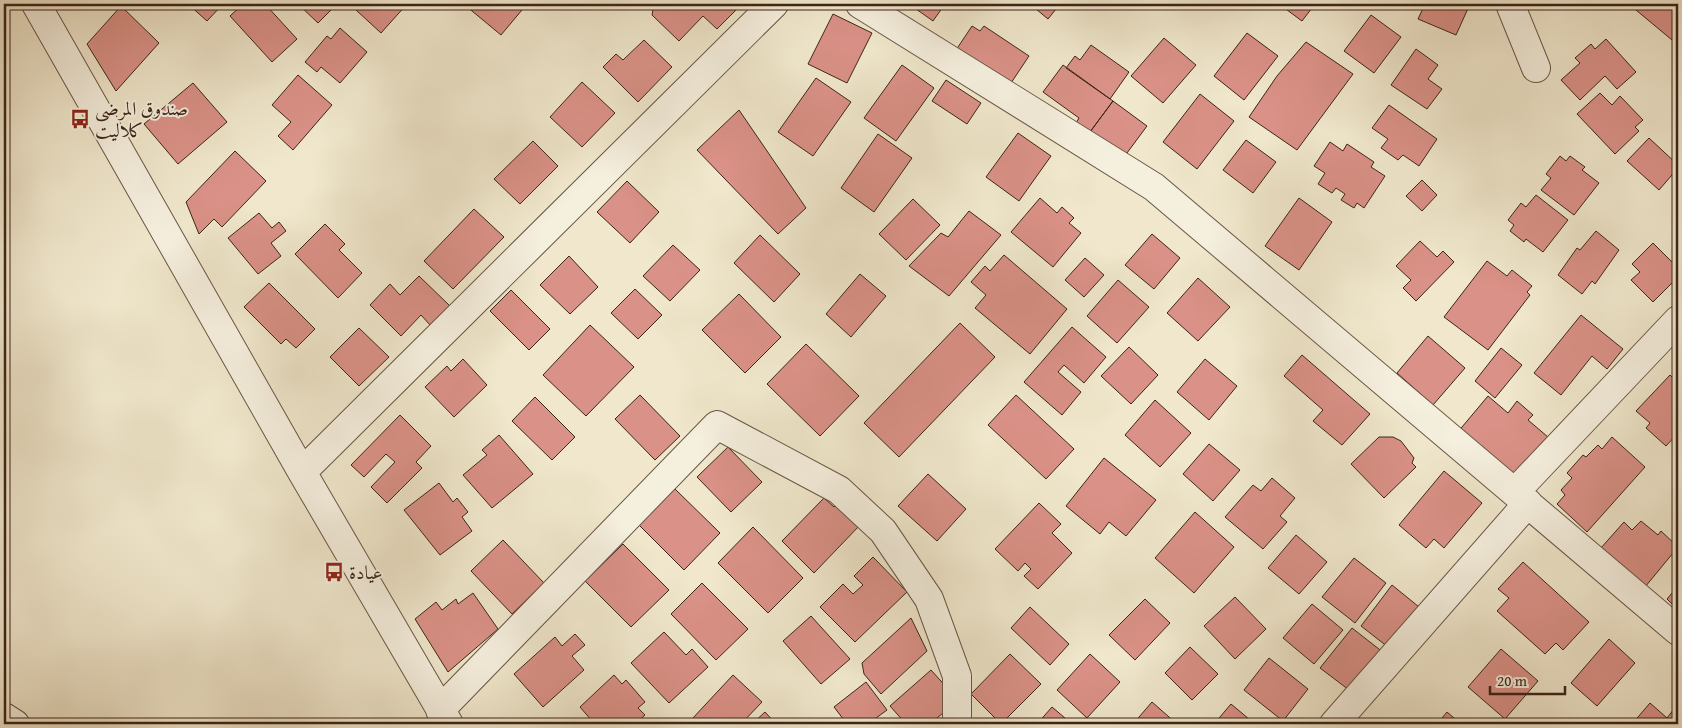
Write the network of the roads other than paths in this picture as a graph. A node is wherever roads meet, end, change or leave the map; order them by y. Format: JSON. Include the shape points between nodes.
{"nodes":[{"id":1,"x":36,"y":4,"type":"edge"},
{"id":2,"x":774,"y":4,"type":"edge"},
{"id":3,"x":860,"y":4,"type":"edge"},
{"id":4,"x":1510,"y":4,"type":"edge"},
{"id":5,"x":1536,"y":68,"type":"dead end"},
{"id":6,"x":1678,"y":320,"type":"edge"},
{"id":7,"x":302,"y":472,"type":"junction"},
{"id":8,"x":1522,"y":498,"type":"junction"},
{"id":9,"x":1678,"y":631,"type":"edge"},
{"id":10,"x":4,"y":717,"type":"edge"},
{"id":11,"x":445,"y":717,"type":"edge"},
{"id":12,"x":15,"y":724,"type":"edge"},
{"id":13,"x":956,"y":724,"type":"edge"},
{"id":14,"x":1334,"y":724,"type":"edge"}],
"edges":[{"from":1,"to":7,"type":"street"},
{"from":2,"to":7,"type":"street"},
{"from":3,"to":8,"type":"street","via":[[1154,187]]},
{"from":4,"to":5,"type":"street"},
{"from":6,"to":8,"type":"street"},
{"from":7,"to":11,"type":"street"},
{"from":8,"to":9,"type":"street"},
{"from":8,"to":14,"type":"street"},
{"from":10,"to":12,"type":"street"},
{"from":11,"to":13,"type":"street","via":[[717,425],[840,490],[883,531],[929,599],[957,676]]}]}
